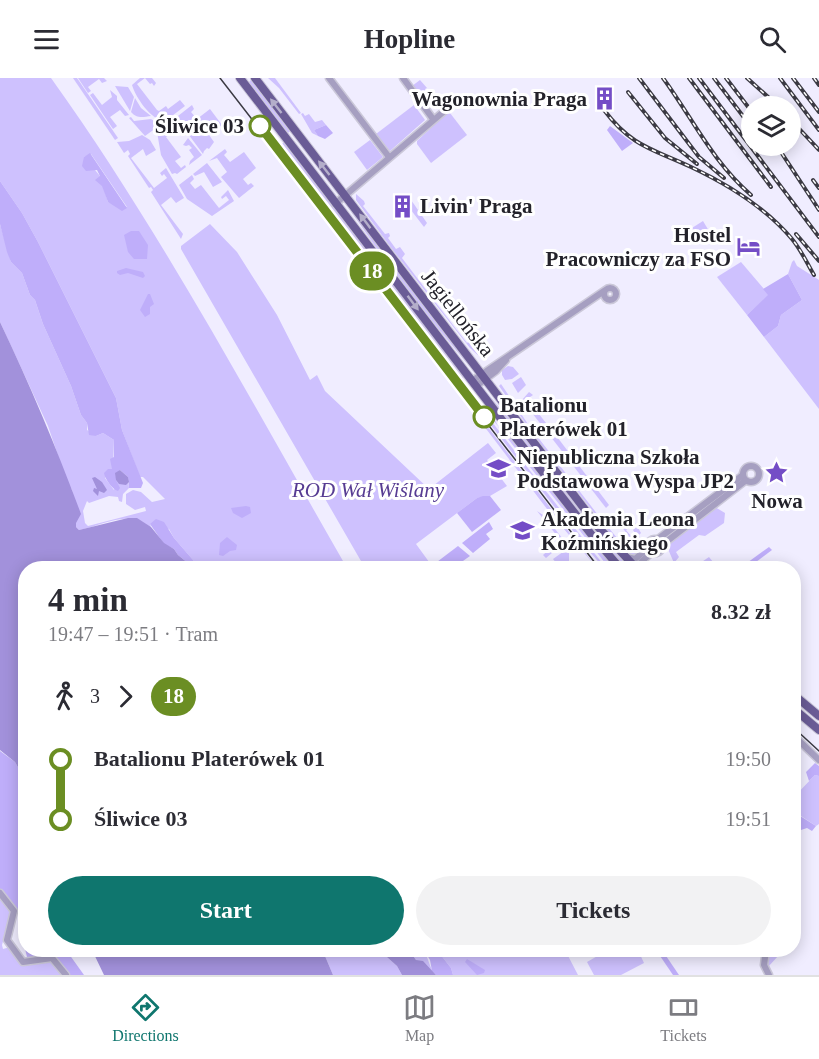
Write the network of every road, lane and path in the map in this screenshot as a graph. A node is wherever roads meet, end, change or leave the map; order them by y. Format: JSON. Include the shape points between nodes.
{"nodes":[{"id":1,"x":240,"y":78,"type":"edge"},
{"id":2,"x":255,"y":78,"type":"edge"},
{"id":3,"x":329,"y":78,"type":"edge"},
{"id":4,"x":403,"y":78,"type":"edge"},
{"id":5,"x":455,"y":102,"type":"dead end"},
{"id":6,"x":433,"y":119,"type":"junction"},
{"id":7,"x":389,"y":157,"type":"junction"},
{"id":8,"x":345,"y":194,"type":"junction"},
{"id":9,"x":335,"y":204,"type":"junction"},
{"id":10,"x":604,"y":291,"type":"dead end"},
{"id":11,"x":484,"y":376,"type":"junction"},
{"id":12,"x":474,"y":383,"type":"junction"},
{"id":13,"x":744,"y":478,"type":"dead end"},
{"id":14,"x":660,"y":542,"type":"junction"},
{"id":15,"x":650,"y":550,"type":"junction"},
{"id":16,"x":620,"y":553,"type":"junction"},
{"id":17,"x":614,"y":561,"type":"edge"},
{"id":18,"x":629,"y":561,"type":"edge"},
{"id":19,"x":642,"y":561,"type":"edge"},
{"id":20,"x":801,"y":701,"type":"edge"},
{"id":21,"x":801,"y":715,"type":"edge"},
{"id":22,"x":819,"y":716,"type":"edge"},
{"id":23,"x":819,"y":730,"type":"edge"},
{"id":24,"x":801,"y":743,"type":"edge"},
{"id":25,"x":819,"y":760,"type":"edge"},
{"id":26,"x":0,"y":893,"type":"edge"},
{"id":27,"x":18,"y":955,"type":"edge"},
{"id":28,"x":19,"y":957,"type":"edge"},
{"id":29,"x":765,"y":957,"type":"edge"},
{"id":30,"x":66,"y":975,"type":"edge"},
{"id":31,"x":769,"y":975,"type":"edge"}],
"edges":[{"from":1,"to":9,"type":"main road","name":"Jagiellońska"},
{"from":8,"to":2,"type":"main road","name":"Jagiellońska","one_way":true},
{"from":3,"to":7,"type":"street"},
{"from":4,"to":6,"type":"street"},
{"from":5,"to":6,"type":"street"},
{"from":6,"to":7,"type":"street"},
{"from":7,"to":8,"type":"street"},
{"from":8,"to":9,"type":"street"},
{"from":11,"to":8,"type":"main road","name":"Jagiellońska","one_way":true},
{"from":9,"to":12,"type":"main road","name":"Jagiellońska","one_way":true},
{"from":10,"to":11,"type":"street"},
{"from":11,"to":12,"type":"street"},
{"from":11,"to":16,"type":"main road","name":"Jagiellońska"},
{"from":12,"to":17,"type":"main road","name":"Jagiellońska"},
{"from":13,"to":14,"type":"street"},
{"from":14,"to":15,"type":"street","via":[[650,541]]},
{"from":14,"to":15,"type":"street","via":[[662,549],[658,553]]},
{"from":15,"to":16,"type":"street","via":[[635,559]]},
{"from":15,"to":19,"type":"street"},
{"from":16,"to":18,"type":"main road","name":"Jagiellońska"},
{"from":20,"to":22,"type":"main road"},
{"from":21,"to":23,"type":"main road"},
{"from":24,"to":25,"type":"street"},
{"from":26,"to":27,"type":"street","via":[[14,911],[7,940]]},
{"from":28,"to":30,"type":"street","via":[[23,962],[52,958]]},
{"from":29,"to":31,"type":"street"}]}
